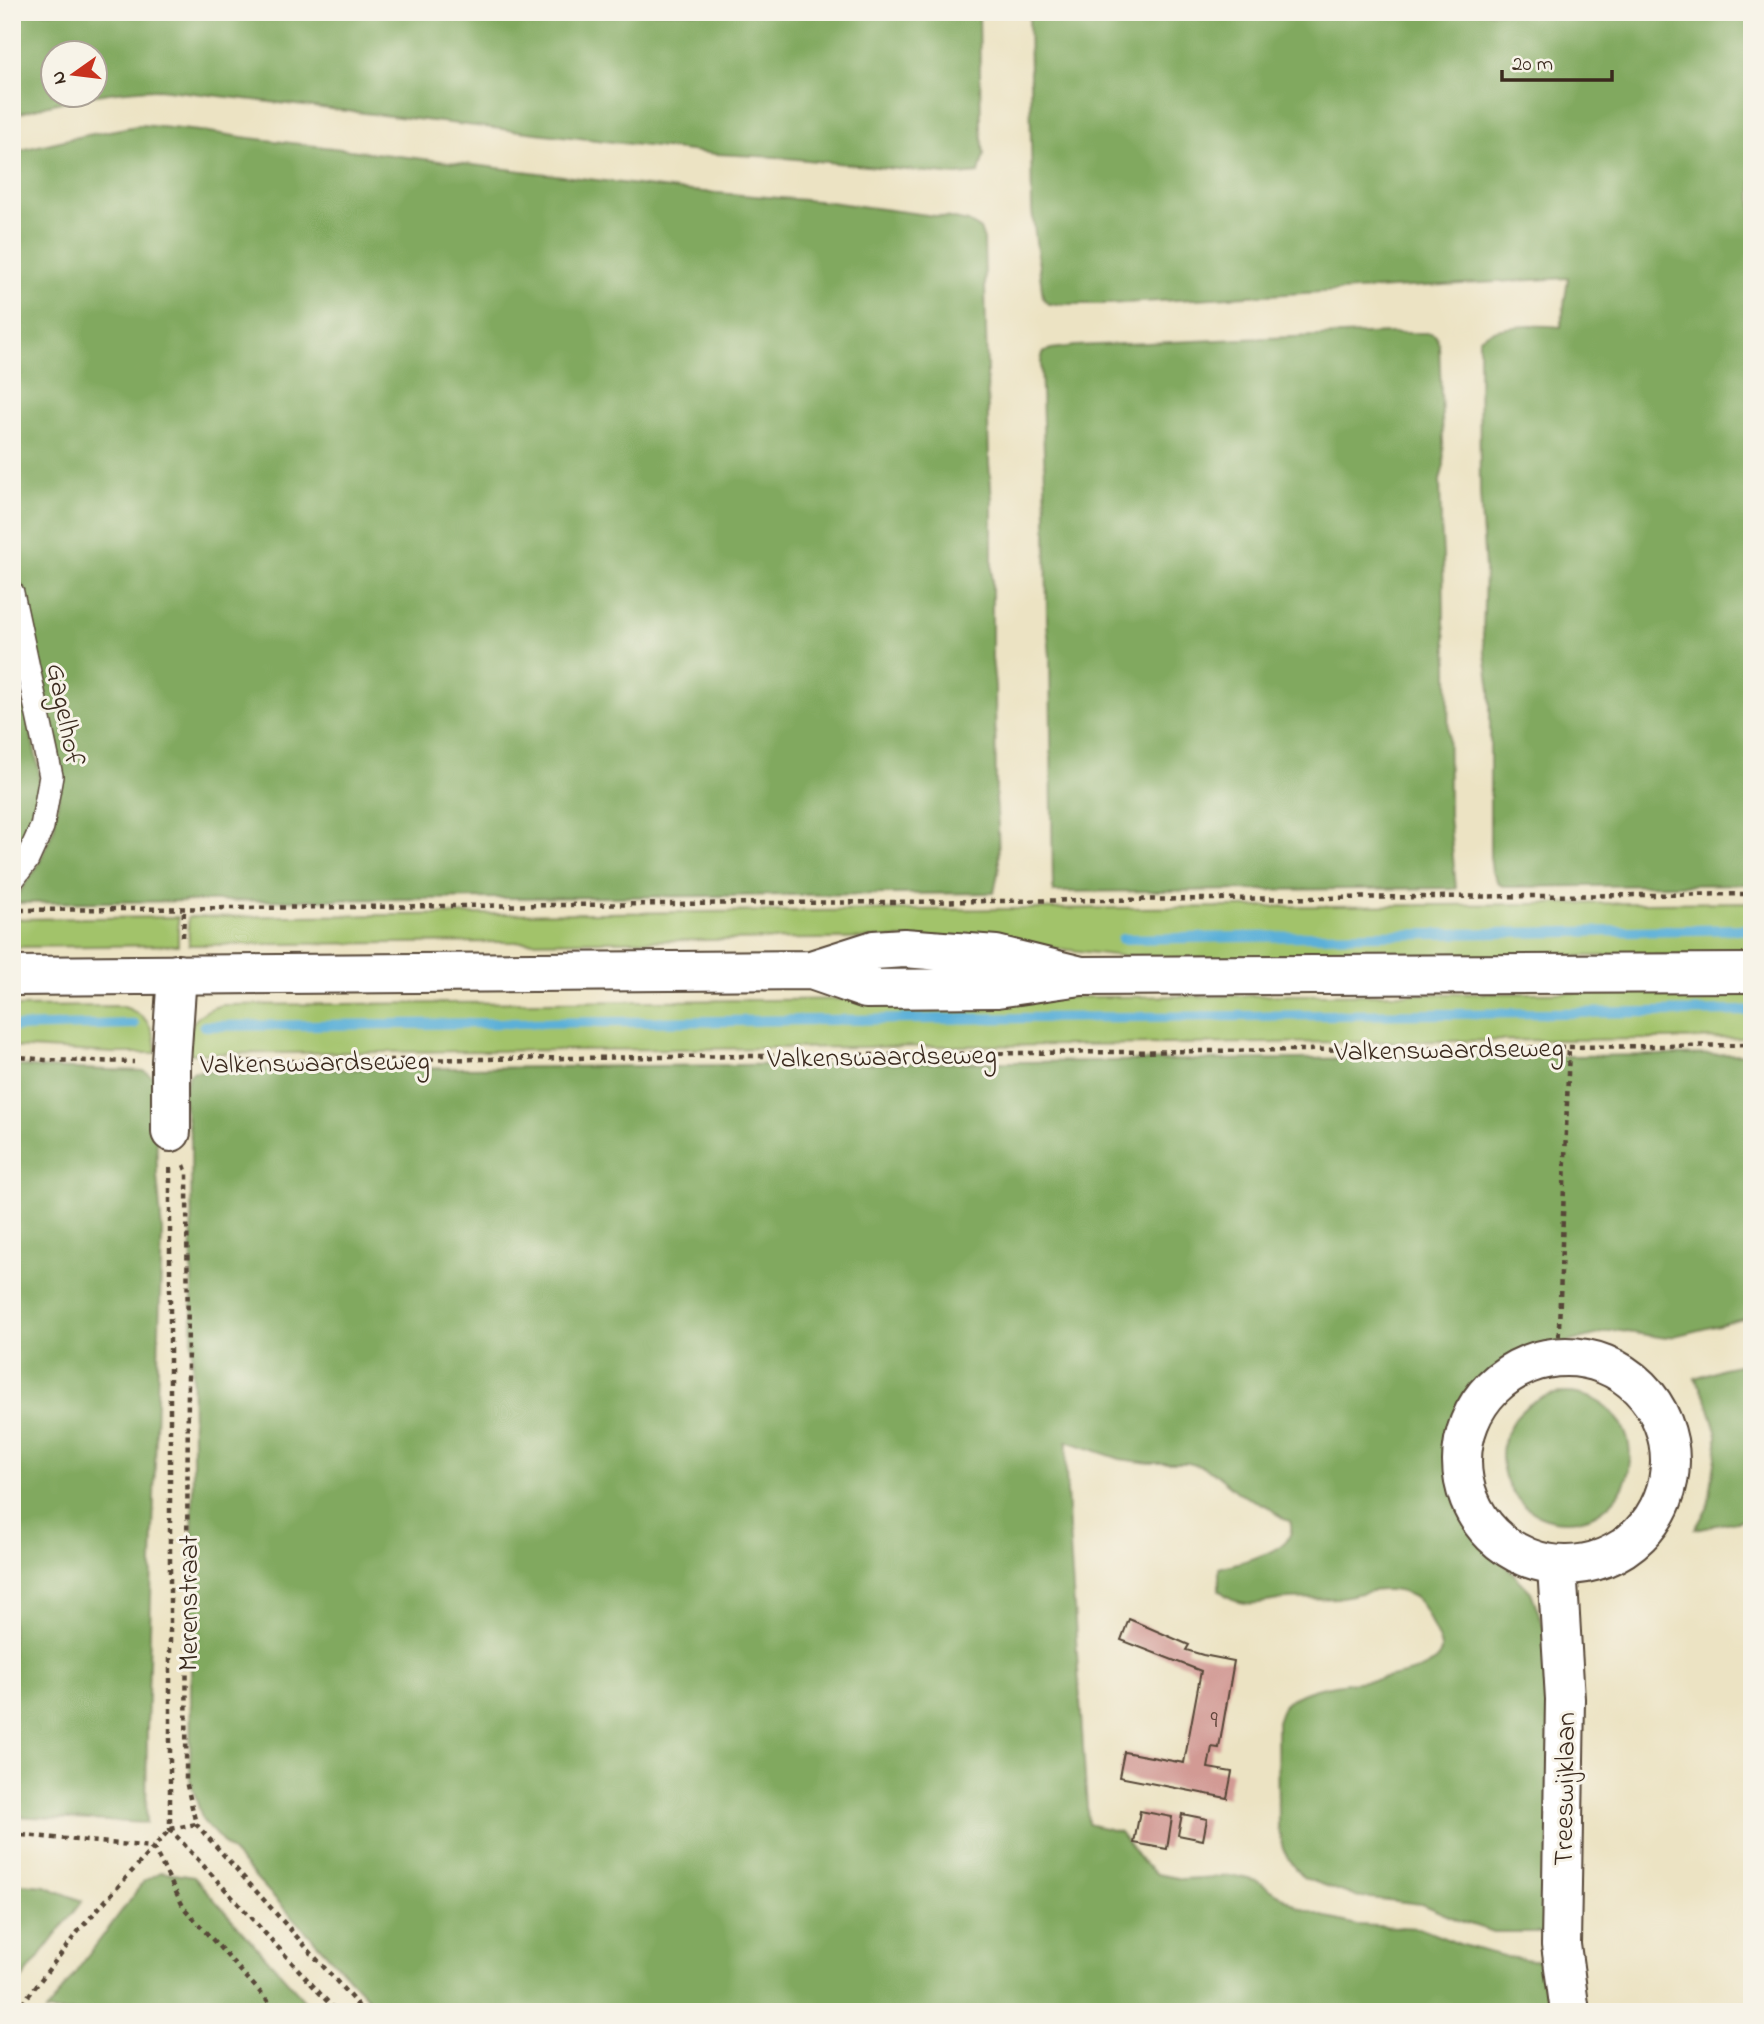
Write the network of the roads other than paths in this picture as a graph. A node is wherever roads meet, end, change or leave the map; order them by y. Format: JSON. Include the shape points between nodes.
{"nodes":[{"id":1,"x":12,"y":593,"type":"edge"},
{"id":2,"x":12,"y":880,"type":"edge"},
{"id":3,"x":1752,"y":973,"type":"edge"},
{"id":4,"x":177,"y":974,"type":"junction"},
{"id":5,"x":12,"y":976,"type":"edge"},
{"id":6,"x":170,"y":1132,"type":"road end"},
{"id":7,"x":1557,"y":1566,"type":"junction"},
{"id":8,"x":1570,"y":2012,"type":"edge"}],
"edges":[{"from":1,"to":2,"type":"lane","name":"Gagelhof","via":[[51,776],[42,827]]},
{"from":3,"to":4,"type":"main road","via":[[1081,976],[997,988],[866,989],[811,971]]},
{"from":4,"to":5,"type":"main road"},
{"from":4,"to":6,"type":"main road"},
{"from":7,"to":7,"type":"main road","via":[[1587,1564],[1616,1554],[1640,1536],[1659,1512],[1669,1483],[1671,1453],[1664,1423],[1649,1397],[1628,1375],[1583,1357],[1558,1356],[1528,1363],[1501,1378],[1475,1411],[1461,1460],[1466,1491],[1479,1520],[1500,1542],[1527,1559]]},
{"from":7,"to":8,"type":"main road","name":"Treeswijklaan","via":[[1565,1699],[1561,1945]]}]}
